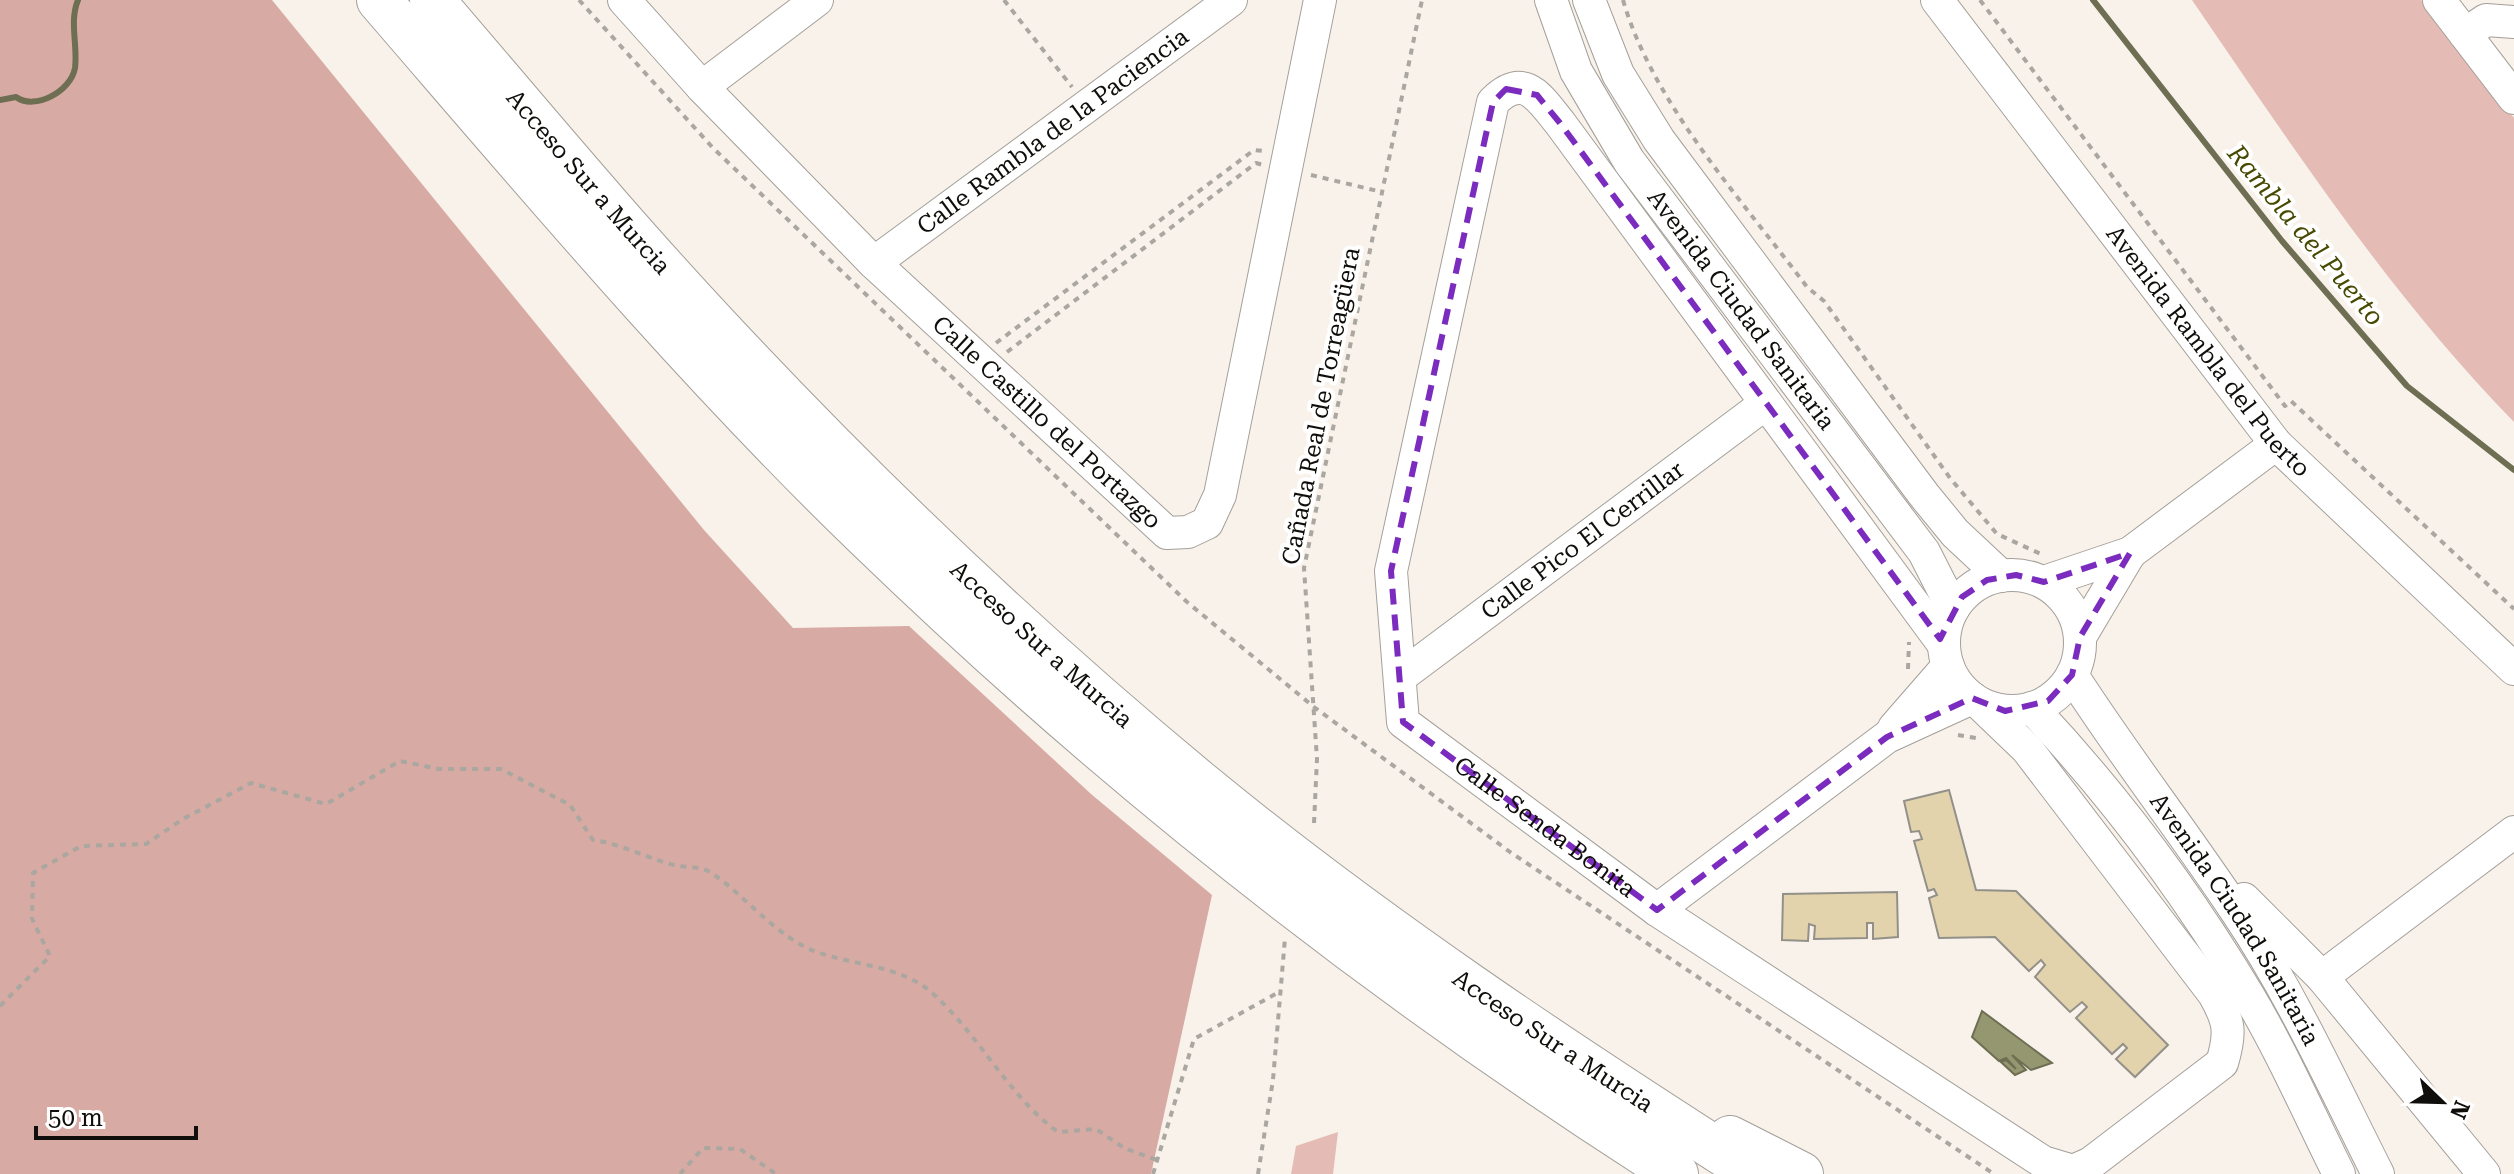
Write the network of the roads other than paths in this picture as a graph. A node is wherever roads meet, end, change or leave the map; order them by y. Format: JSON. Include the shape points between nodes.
{"nodes":[{"id":1,"x":379,"y":0,"type":"edge"},
{"id":2,"x":432,"y":0,"type":"edge"},
{"id":3,"x":624,"y":0,"type":"edge"},
{"id":4,"x":817,"y":0,"type":"edge"},
{"id":5,"x":1231,"y":0,"type":"edge"},
{"id":6,"x":1320,"y":0,"type":"edge"},
{"id":7,"x":1551,"y":0,"type":"edge"},
{"id":8,"x":1589,"y":0,"type":"edge"},
{"id":9,"x":1937,"y":0,"type":"edge"},
{"id":10,"x":2439,"y":0,"type":"edge"},
{"id":11,"x":2514,"y":22,"type":"edge"},
{"id":12,"x":2465,"y":34,"type":"junction"},
{"id":13,"x":702,"y":87,"type":"junction"},
{"id":14,"x":2514,"y":98,"type":"edge"},
{"id":15,"x":874,"y":263,"type":"junction"},
{"id":16,"x":1765,"y":404,"type":"junction"},
{"id":17,"x":2276,"y":444,"type":"junction"},
{"id":18,"x":2130,"y":553,"type":"junction"},
{"id":19,"x":2046,"y":570,"type":"junction"},
{"id":20,"x":2001,"y":576,"type":"junction"},
{"id":21,"x":1953,"y":609,"type":"junction"},
{"id":22,"x":2080,"y":637,"type":"junction"},
{"id":23,"x":1946,"y":655,"type":"junction"},
{"id":24,"x":2514,"y":669,"type":"edge"},
{"id":25,"x":2072,"y":675,"type":"junction"},
{"id":26,"x":1400,"y":677,"type":"junction"},
{"id":27,"x":1976,"y":700,"type":"junction"},
{"id":28,"x":2032,"y":708,"type":"junction"},
{"id":29,"x":1887,"y":737,"type":"junction"},
{"id":30,"x":2514,"y":832,"type":"edge"},
{"id":31,"x":2188,"y":843,"type":"junction"},
{"id":32,"x":1657,"y":910,"type":"junction"},
{"id":33,"x":2322,"y":977,"type":"junction"},
{"id":34,"x":1646,"y":1105,"type":"junction"},
{"id":35,"x":1676,"y":1174,"type":"edge"},
{"id":36,"x":1755,"y":1174,"type":"edge"},
{"id":37,"x":1801,"y":1174,"type":"edge"},
{"id":38,"x":2339,"y":1174,"type":"edge"},
{"id":39,"x":2378,"y":1174,"type":"edge"},
{"id":40,"x":2484,"y":1174,"type":"edge"}],
"edges":[{"from":1,"to":35,"type":"highway","name":"Acceso Sur a Murcia","via":[[696,362],[865,536],[1017,677],[1272,891],[1493,1054]]},
{"from":2,"to":34,"type":"highway","name":"Acceso Sur a Murcia","via":[[723,334],[894,507],[1054,657],[1294,858]]},
{"from":3,"to":13,"type":"street","name":"Calle Castillo del Portazgo"},
{"from":4,"to":13,"type":"street"},
{"from":5,"to":15,"type":"street","name":"Calle Rambla de la Paciencia"},
{"from":6,"to":15,"type":"street","name":"Calle Castillo del Portazgo","via":[[1220,495],[1207,523],[1188,532],[1167,533]]},
{"from":7,"to":21,"type":"street","name":"Avenida Ciudad Sanitaria","via":[[1576,71],[1629,161],[1924,552]]},
{"from":8,"to":20,"type":"street","name":"Avenida Ciudad Sanitaria","via":[[1618,74],[1659,140],[1924,495]]},
{"from":9,"to":17,"type":"street","name":"Avenida Rambla del Puerto"},
{"from":10,"to":12,"type":"street"},
{"from":11,"to":12,"type":"street","via":[[2486,20]]},
{"from":12,"to":14,"type":"street"},
{"from":13,"to":15,"type":"street","name":"Calle Castillo del Portazgo"},
{"from":16,"to":23,"type":"street"},
{"from":16,"to":26,"type":"street","name":"Calle Pico El Cerrillar"},
{"from":16,"to":26,"type":"street","name":"Calle Senda Bonita","via":[[1537,95],[1522,87],[1506,89],[1493,102],[1391,571]]},
{"from":17,"to":18,"type":"street"},
{"from":17,"to":24,"type":"street","name":"Avenida Rambla del Puerto"},
{"from":18,"to":19,"type":"street"},
{"from":18,"to":22,"type":"street"},
{"from":19,"to":20,"type":"street"},
{"from":19,"to":22,"type":"street","via":[[2076,618]]},
{"from":20,"to":21,"type":"street","via":[[1973,587]]},
{"from":21,"to":23,"type":"street"},
{"from":22,"to":25,"type":"street"},
{"from":23,"to":27,"type":"street","via":[[1959,685]]},
{"from":23,"to":29,"type":"street"},
{"from":25,"to":28,"type":"street","via":[[2048,701]]},
{"from":25,"to":31,"type":"street","name":"Avenida Ciudad Sanitaria"},
{"from":26,"to":32,"type":"street","name":"Calle Senda Bonita","via":[[1403,722]]},
{"from":27,"to":28,"type":"street","via":[[2005,711]]},
{"from":27,"to":29,"type":"street"},
{"from":27,"to":32,"type":"street","name":"Calle Senda Bonita","via":[[2027,749],[2225,1015],[2230,1038],[2222,1063],[2091,1163],[2073,1171],[2043,1162]]},
{"from":28,"to":38,"type":"street","name":"Avenida Ciudad Sanitaria","via":[[2078,757],[2207,930],[2249,997]]},
{"from":29,"to":32,"type":"street"},
{"from":30,"to":33,"type":"street"},
{"from":31,"to":33,"type":"street"},
{"from":31,"to":39,"type":"street","name":"Avenida Ciudad Sanitaria","via":[[2282,984]]},
{"from":33,"to":40,"type":"street"},
{"from":34,"to":36,"type":"highway","name":"Acceso Sur a Murcia"},
{"from":34,"to":37,"type":"highway","via":[[1751,1146]]}]}
